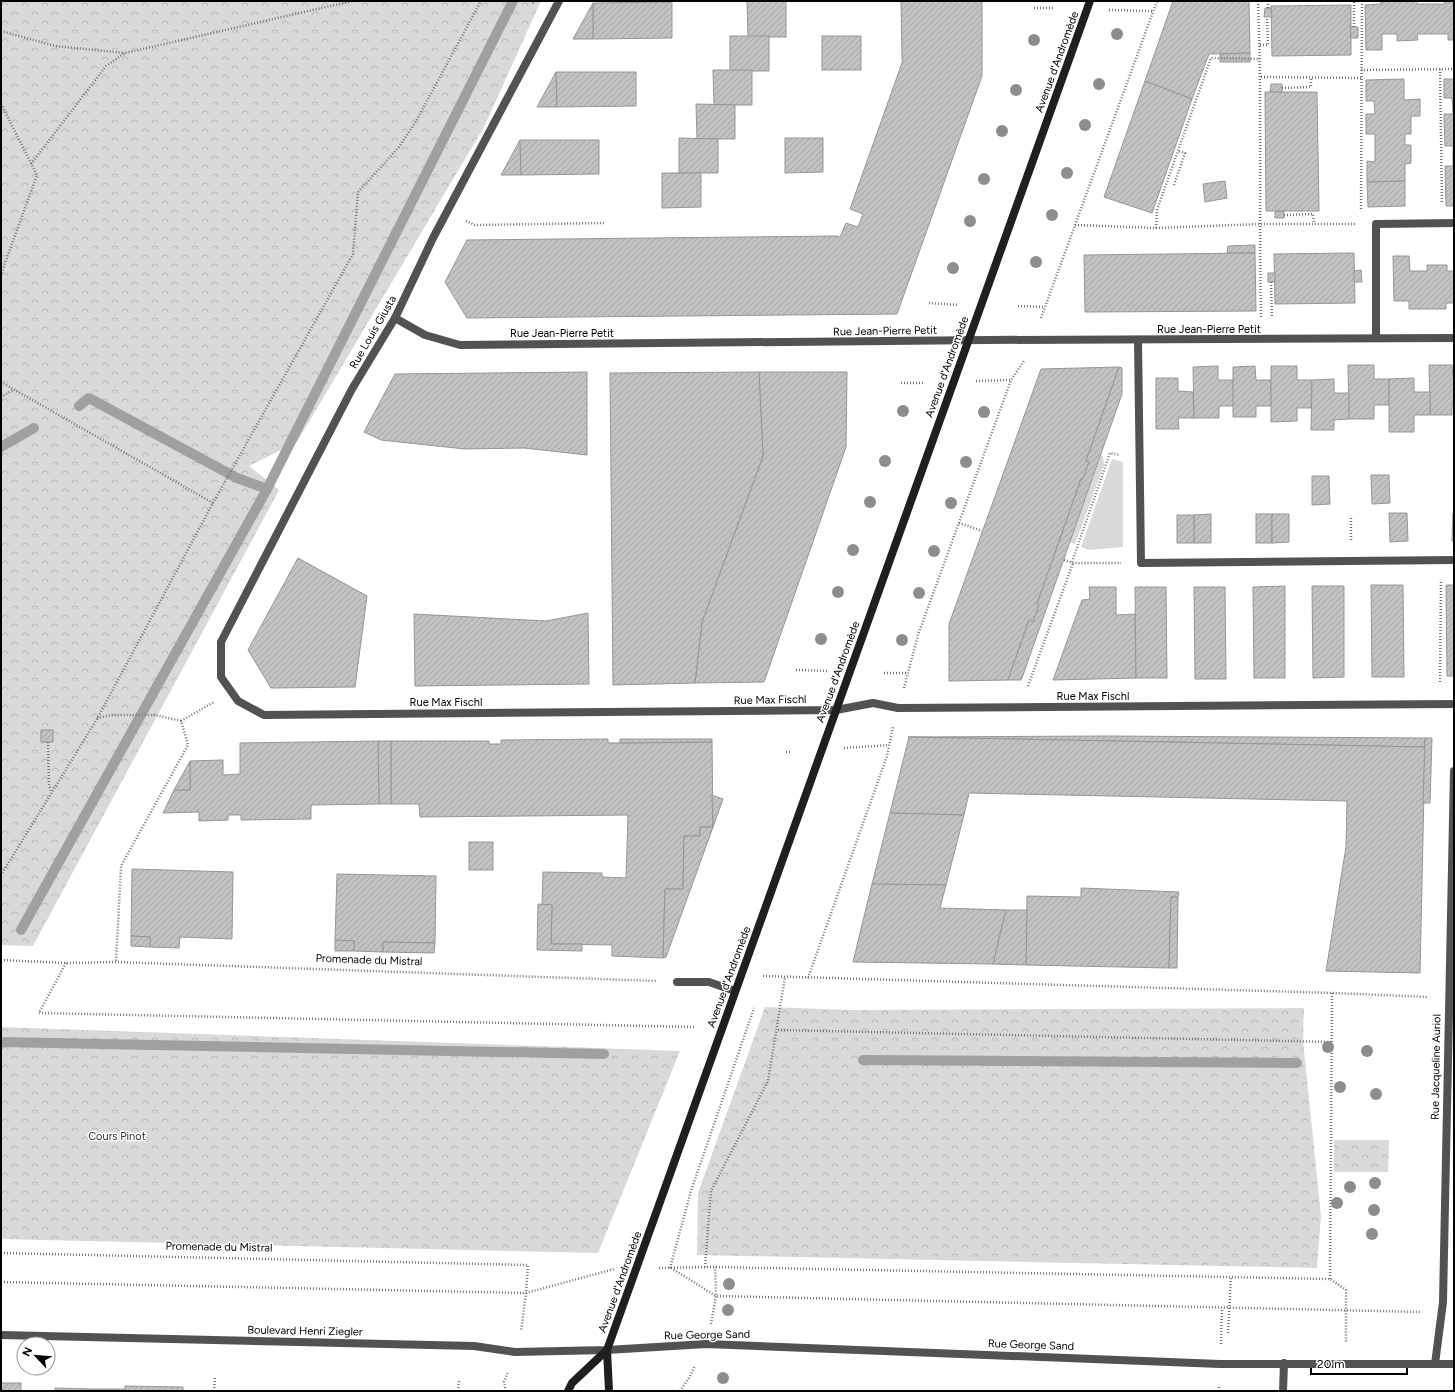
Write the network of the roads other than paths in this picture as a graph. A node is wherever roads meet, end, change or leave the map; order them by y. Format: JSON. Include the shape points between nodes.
{"nodes":[{"id":1,"x":559,"y":1,"type":"edge"},
{"id":2,"x":1090,"y":1,"type":"edge"},
{"id":3,"x":1454,"y":223,"type":"edge"},
{"id":4,"x":395,"y":318,"type":"junction"},
{"id":5,"x":1376,"y":338,"type":"junction"},
{"id":6,"x":1454,"y":338,"type":"edge"},
{"id":7,"x":968,"y":340,"type":"junction"},
{"id":8,"x":1138,"y":340,"type":"junction"},
{"id":9,"x":1454,"y":560,"type":"edge"},
{"id":10,"x":221,"y":677,"type":"joint"},
{"id":11,"x":1454,"y":704,"type":"edge"},
{"id":12,"x":836,"y":710,"type":"junction"},
{"id":13,"x":1454,"y":771,"type":"edge"},
{"id":14,"x":677,"y":982,"type":"road end"},
{"id":15,"x":735,"y":991,"type":"junction"},
{"id":16,"x":1,"y":1335,"type":"edge"},
{"id":17,"x":607,"y":1350,"type":"junction"},
{"id":18,"x":1284,"y":1364,"type":"junction"},
{"id":19,"x":1436,"y":1364,"type":"junction"},
{"id":20,"x":1454,"y":1364,"type":"edge"},
{"id":21,"x":568,"y":1391,"type":"edge"},
{"id":22,"x":609,"y":1391,"type":"edge"},
{"id":23,"x":1283,"y":1391,"type":"edge"}],
"edges":[{"from":1,"to":4,"type":"street","name":"Rue Louis Giusta","via":[[433,238]]},
{"from":2,"to":7,"type":"street","name":"Avenue d'Andromède"},
{"from":3,"to":5,"type":"street","via":[[1376,224]]},
{"from":4,"to":7,"type":"street","name":"Rue Jean-Pierre Petit","via":[[425,335],[460,345]]},
{"from":4,"to":10,"type":"street","name":"Rue Louis Giusta","via":[[352,388],[221,642]]},
{"from":5,"to":6,"type":"street","name":"Rue Jean-Pierre Petit"},
{"from":5,"to":8,"type":"street","name":"Rue Jean-Pierre Petit"},
{"from":7,"to":8,"type":"street","name":"Rue Jean-Pierre Petit"},
{"from":7,"to":12,"type":"street","name":"Avenue d'Andromède"},
{"from":8,"to":9,"type":"street","via":[[1141,563]]},
{"from":10,"to":12,"type":"street","name":"Rue Max Fischl","via":[[238,701],[264,715]]},
{"from":11,"to":12,"type":"street","name":"Rue Max Fischl","via":[[898,708],[873,703]]},
{"from":12,"to":15,"type":"street","name":"Avenue d'Andromède"},
{"from":13,"to":19,"type":"street","name":"Rue Jacqueline Auriol","via":[[1441,1313]]},
{"from":14,"to":15,"type":"street","via":[[709,982]]},
{"from":15,"to":17,"type":"street","name":"Avenue d'Andromède"},
{"from":16,"to":17,"type":"street","name":"Boulevard Henri Ziegler","via":[[474,1346],[516,1352]]},
{"from":17,"to":18,"type":"street","name":"Rue George Sand","via":[[706,1344]]},
{"from":17,"to":21,"type":"street","name":"Avenue d'Andromède","via":[[572,1383]]},
{"from":17,"to":22,"type":"street","name":"Avenue d'Andromède"},
{"from":18,"to":19,"type":"street","name":"Rue George Sand"},
{"from":18,"to":23,"type":"street"},
{"from":19,"to":20,"type":"street","name":"Rue George Sand"}]}
